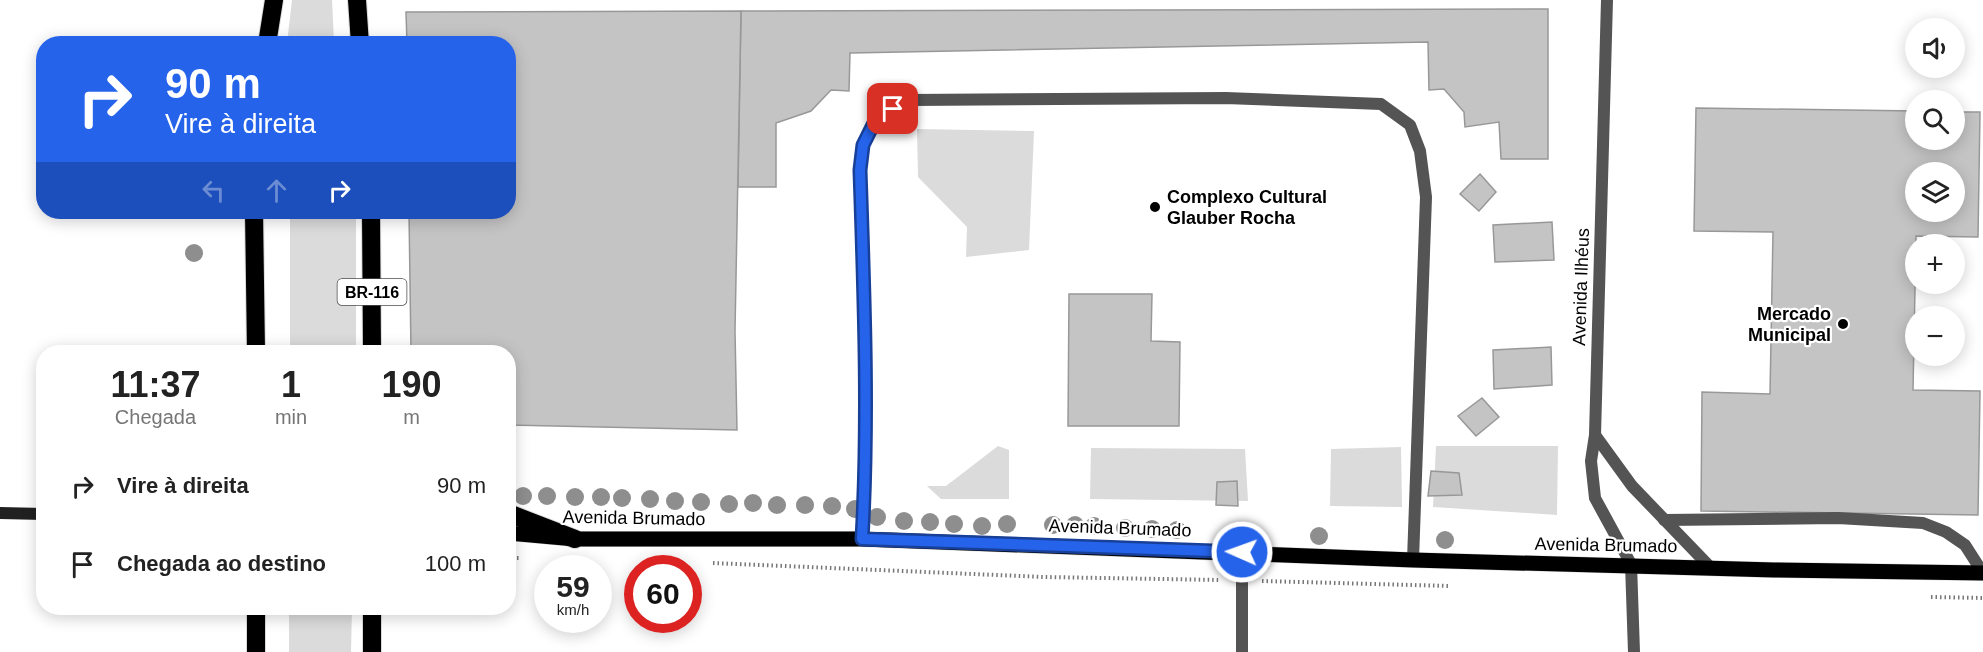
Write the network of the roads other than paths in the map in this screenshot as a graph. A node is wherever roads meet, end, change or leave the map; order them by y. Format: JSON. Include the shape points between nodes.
{"nodes":[{"id":1,"x":274,"y":0,"type":"edge"},
{"id":2,"x":357,"y":0,"type":"edge"},
{"id":3,"x":1607,"y":0,"type":"edge"},
{"id":4,"x":268,"y":36,"type":"edge"},
{"id":5,"x":359,"y":36,"type":"edge"},
{"id":6,"x":254,"y":219,"type":"edge"},
{"id":7,"x":259,"y":219,"type":"edge"},
{"id":8,"x":368,"y":219,"type":"edge"},
{"id":9,"x":371,"y":219,"type":"edge"},
{"id":10,"x":372,"y":231,"type":"junction"},
{"id":11,"x":255,"y":234,"type":"junction"},
{"id":12,"x":256,"y":345,"type":"edge"},
{"id":13,"x":372,"y":345,"type":"edge"},
{"id":14,"x":1595,"y":435,"type":"junction"},
{"id":15,"x":0,"y":513,"type":"edge"},
{"id":16,"x":36,"y":514,"type":"edge"},
{"id":17,"x":516,"y":516,"type":"edge"},
{"id":18,"x":1664,"y":520,"type":"junction"},
{"id":19,"x":516,"y":533,"type":"edge"},
{"id":20,"x":576,"y":539,"type":"junction"},
{"id":21,"x":862,"y":539,"type":"junction"},
{"id":22,"x":1242,"y":552,"type":"junction"},
{"id":23,"x":1413,"y":560,"type":"junction"},
{"id":24,"x":1631,"y":564,"type":"junction"},
{"id":25,"x":1710,"y":567,"type":"junction"},
{"id":26,"x":1983,"y":573,"type":"edge"},
{"id":27,"x":256,"y":615,"type":"edge"},
{"id":28,"x":372,"y":615,"type":"edge"},
{"id":29,"x":256,"y":652,"type":"edge"},
{"id":30,"x":372,"y":652,"type":"edge"},
{"id":31,"x":1242,"y":652,"type":"edge"},
{"id":32,"x":1634,"y":652,"type":"edge"}],
"edges":[{"from":1,"to":4,"type":"highway"},
{"from":2,"to":5,"type":"highway"},
{"from":3,"to":14,"type":"street","name":"Avenida Ilhéus"},
{"from":6,"to":11,"type":"highway"},
{"from":7,"to":11,"type":"highway"},
{"from":8,"to":10,"type":"highway"},
{"from":9,"to":10,"type":"highway","number":"BR-116"},
{"from":10,"to":13,"type":"highway","number":"BR-116"},
{"from":11,"to":12,"type":"highway"},
{"from":14,"to":18,"type":"street"},
{"from":14,"to":24,"type":"street","name":"Avenida Ilhéus","via":[[1590,461],[1595,498]]},
{"from":15,"to":16,"type":"main road"},
{"from":17,"to":20,"type":"highway"},
{"from":18,"to":25,"type":"street"},
{"from":18,"to":26,"type":"street","via":[[1838,518],[1923,523],[1965,545]]},
{"from":19,"to":20,"type":"main road","name":"Avenida Brumado"},
{"from":20,"to":21,"type":"main road","name":"Avenida Brumado"},
{"from":21,"to":22,"type":"main road","name":"Avenida Brumado"},
{"from":21,"to":23,"type":"street","via":[[864,310],[860,170],[863,145],[877,117],[910,100],[1238,98],[1381,104],[1410,125],[1420,151],[1426,197]]},
{"from":22,"to":23,"type":"main road","name":"Avenida Brumado"},
{"from":22,"to":31,"type":"street"},
{"from":23,"to":24,"type":"main road","name":"Avenida Brumado"},
{"from":24,"to":25,"type":"main road","name":"Avenida Brumado"},
{"from":24,"to":32,"type":"street"},
{"from":25,"to":26,"type":"main road","name":"Avenida Brumado"},
{"from":27,"to":29,"type":"highway"},
{"from":28,"to":30,"type":"highway"}]}
